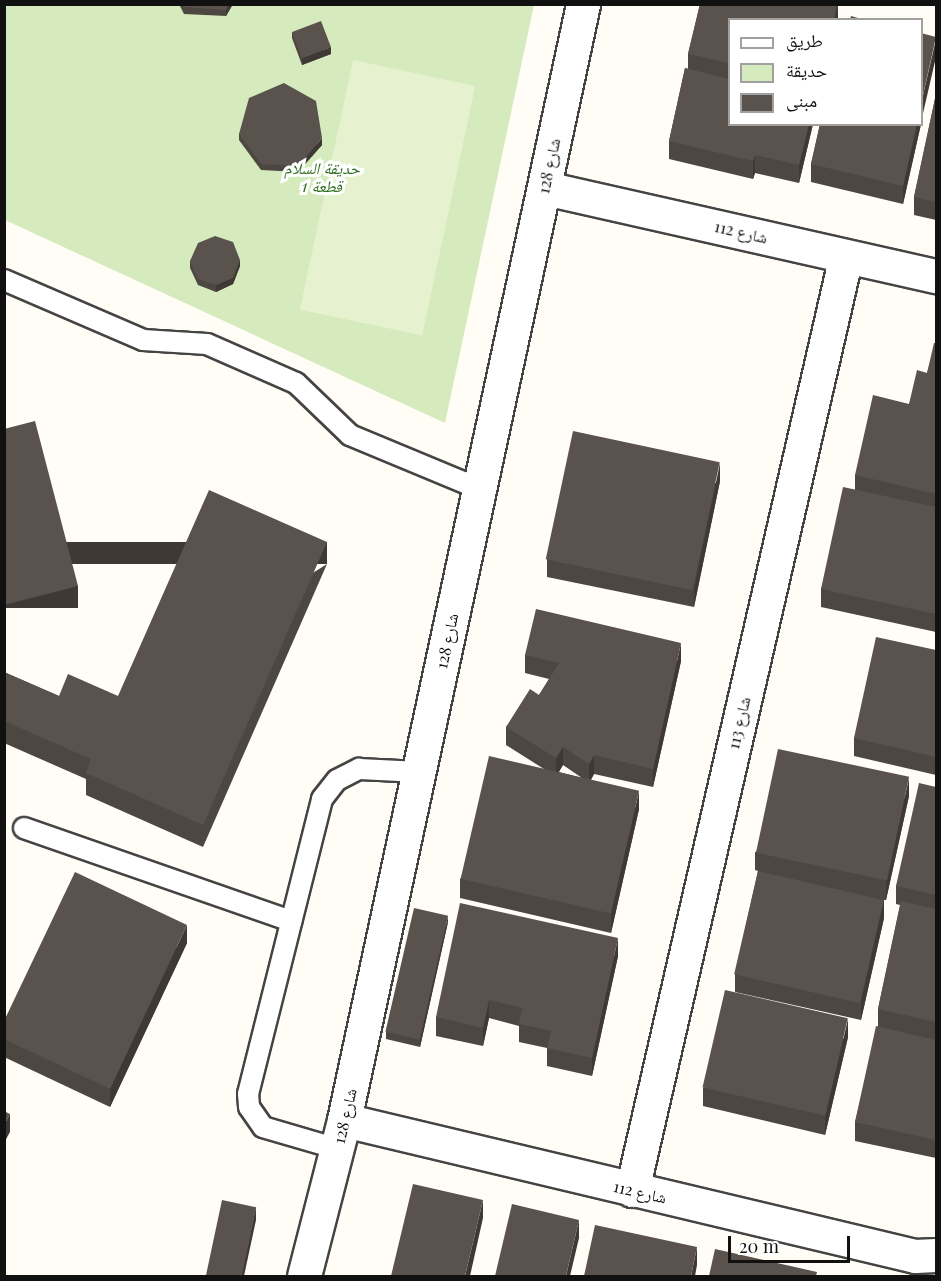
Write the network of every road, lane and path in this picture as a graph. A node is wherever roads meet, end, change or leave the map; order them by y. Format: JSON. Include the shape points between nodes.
{"nodes":[{"id":1,"x":583,"y":4,"type":"edge"},
{"id":2,"x":545,"y":188,"type":"junction"},
{"id":3,"x":846,"y":256,"type":"junction"},
{"id":4,"x":936,"y":276,"type":"edge"},
{"id":5,"x":4,"y":280,"type":"edge"},
{"id":6,"x":480,"y":489,"type":"junction"},
{"id":7,"x":420,"y":772,"type":"junction"},
{"id":8,"x":24,"y":828,"type":"dead end"},
{"id":9,"x":291,"y":921,"type":"junction"},
{"id":10,"x":341,"y":1134,"type":"junction"},
{"id":11,"x":632,"y":1190,"type":"junction"},
{"id":12,"x":936,"y":1255,"type":"edge"},
{"id":13,"x":304,"y":1276,"type":"edge"}],
"edges":[{"from":1,"to":2,"type":"street","name":"شارع 128"},
{"from":2,"to":3,"type":"street","name":"شارع 112"},
{"from":2,"to":6,"type":"street","name":"شارع 128"},
{"from":3,"to":4,"type":"street","name":"شارع 112"},
{"from":3,"to":11,"type":"street","name":"شارع 113"},
{"from":5,"to":6,"type":"lane","via":[[143,340],[207,344],[296,383],[351,435]]},
{"from":6,"to":7,"type":"street","name":"شارع 128"},
{"from":7,"to":9,"type":"lane","via":[[359,769],[328,789],[318,811]]},
{"from":7,"to":10,"type":"street","name":"شارع 128"},
{"from":8,"to":9,"type":"lane"},
{"from":9,"to":10,"type":"lane","via":[[248,1094],[249,1107],[254,1118],[274,1133]]},
{"from":10,"to":11,"type":"street","name":"شارع 112"},
{"from":10,"to":13,"type":"street","name":"شارع 128"},
{"from":11,"to":12,"type":"street","name":"شارع 112","via":[[915,1256]]}]}
